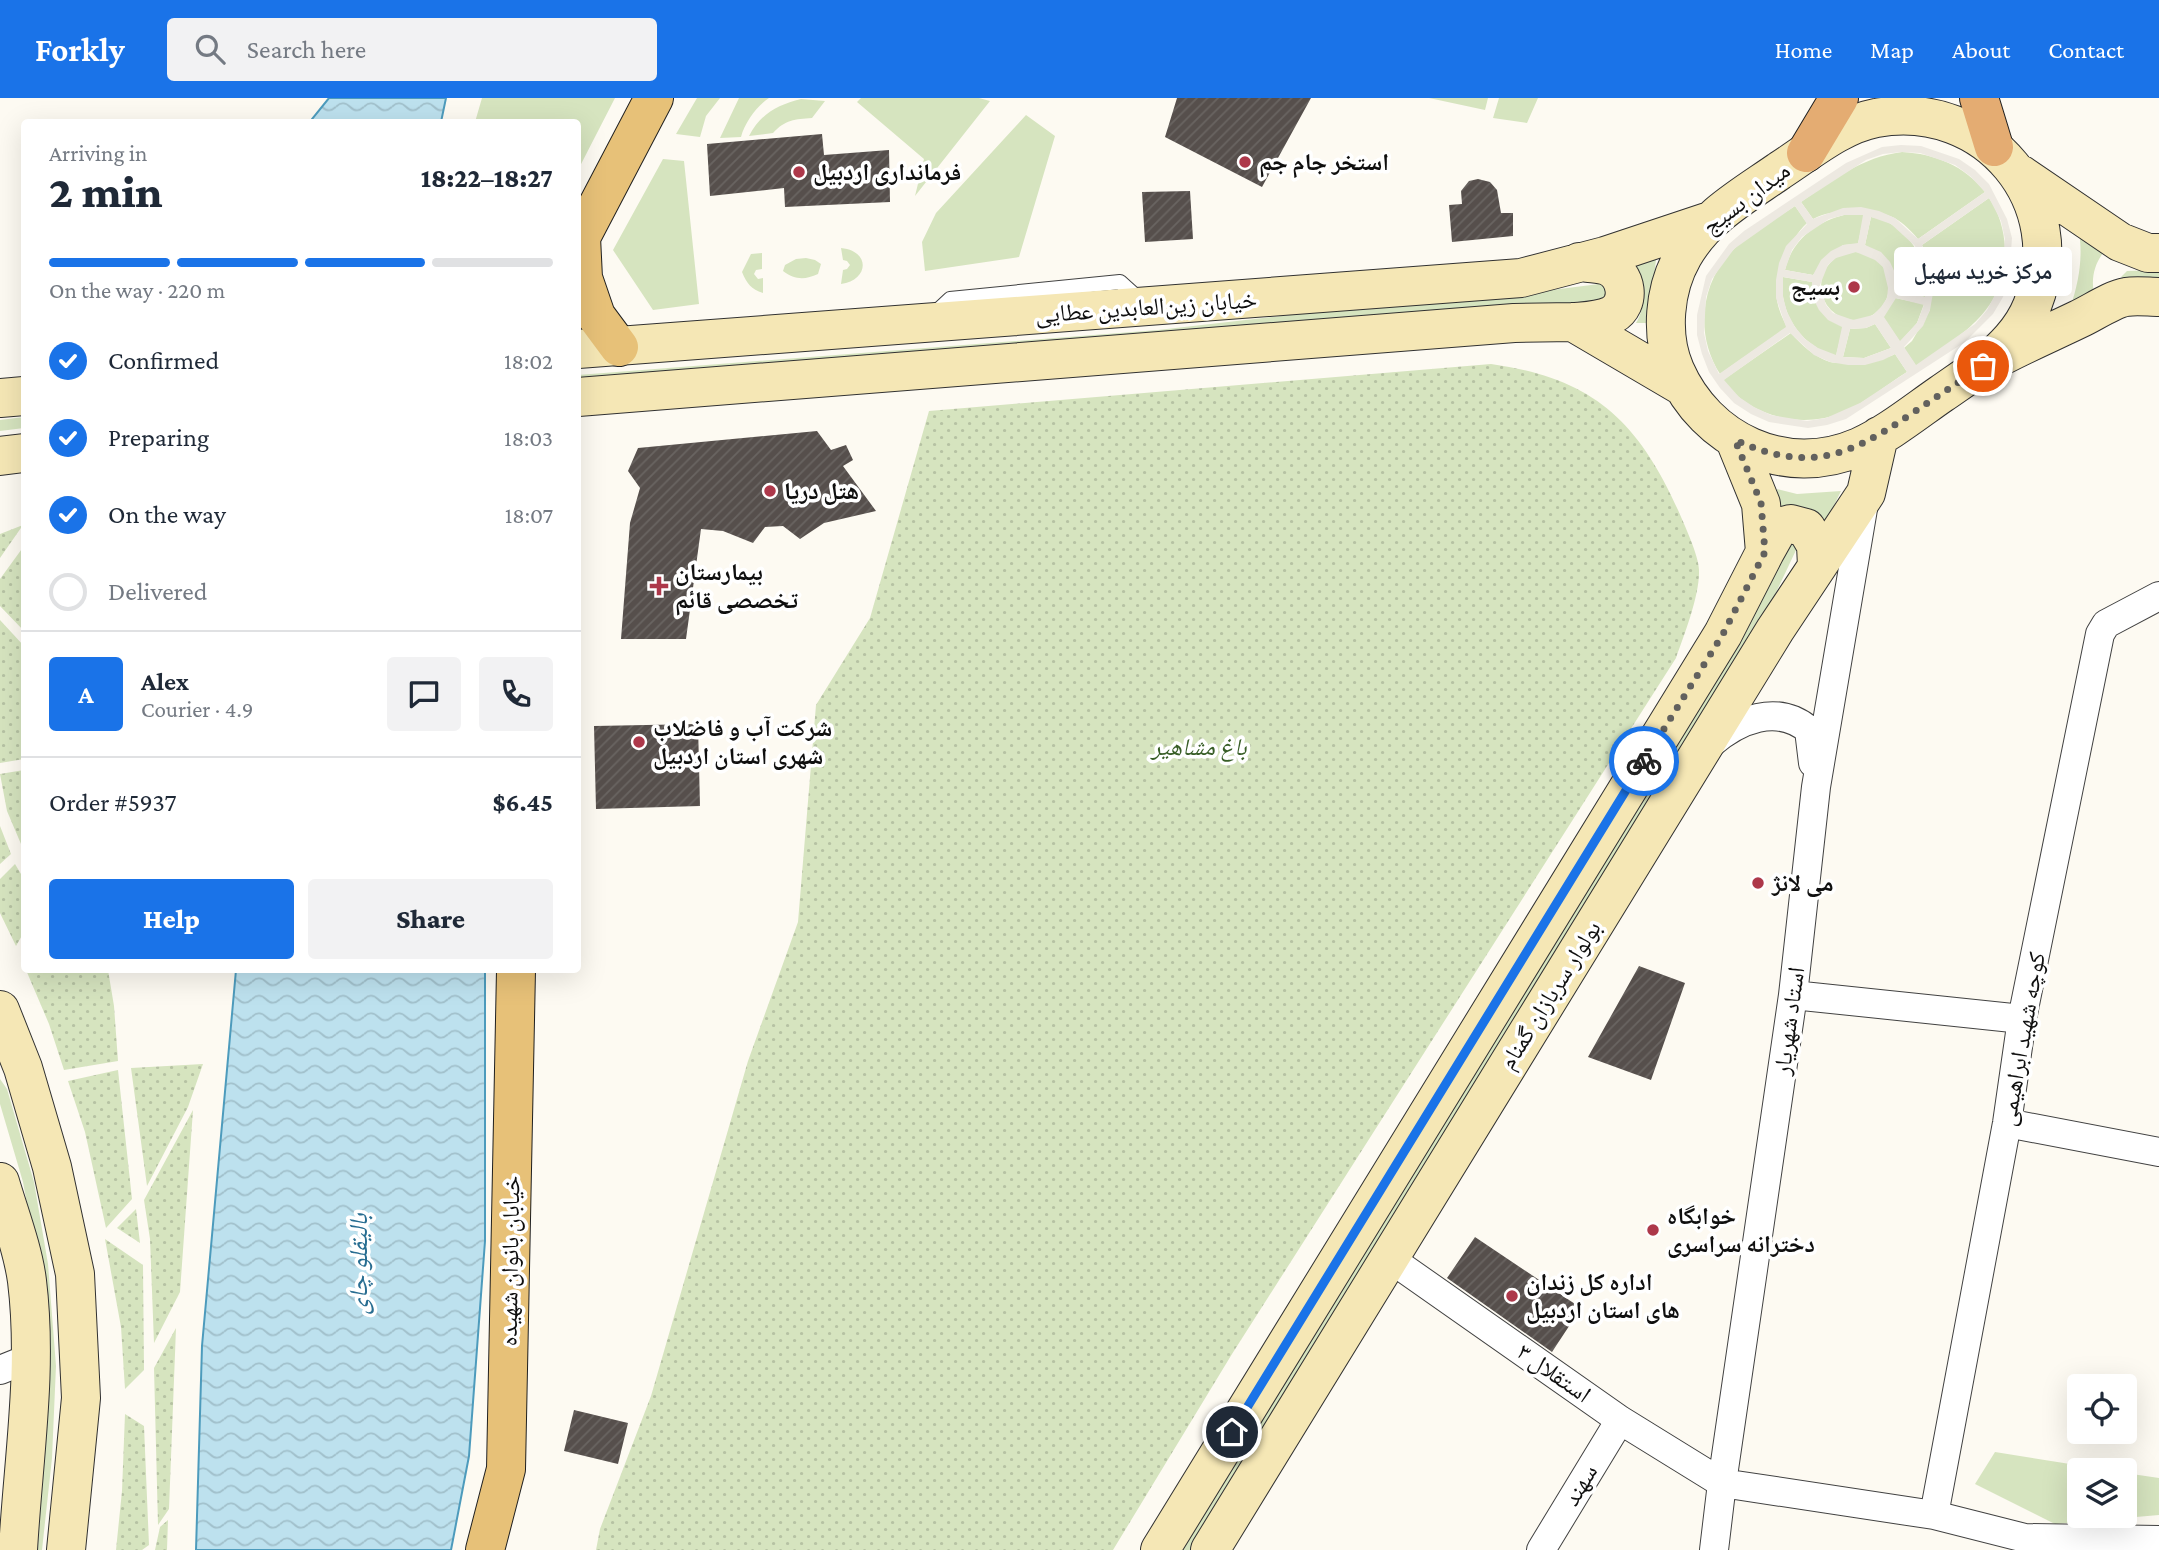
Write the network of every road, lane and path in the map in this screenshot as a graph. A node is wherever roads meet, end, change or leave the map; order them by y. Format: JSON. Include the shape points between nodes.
{"nodes":[{"id":1,"x":654,"y":98,"type":"edge"},
{"id":2,"x":1839,"y":98,"type":"edge"},
{"id":3,"x":1979,"y":98,"type":"edge"},
{"id":4,"x":1806,"y":153,"type":"junction"},
{"id":5,"x":2006,"y":160,"type":"junction"},
{"id":6,"x":1707,"y":222,"type":"junction"},
{"id":7,"x":581,"y":236,"type":"edge"},
{"id":8,"x":2153,"y":253,"type":"edge"},
{"id":9,"x":581,"y":259,"type":"edge"},
{"id":10,"x":1579,"y":262,"type":"junction"},
{"id":11,"x":2142,"y":297,"type":"edge"},
{"id":12,"x":1573,"y":322,"type":"junction"},
{"id":13,"x":619,"y":347,"type":"junction"},
{"id":14,"x":581,"y":349,"type":"edge"},
{"id":15,"x":1983,"y":366,"type":"junction"},
{"id":16,"x":1682,"y":386,"type":"junction"},
{"id":17,"x":21,"y":396,"type":"edge"},
{"id":18,"x":581,"y":397,"type":"edge"},
{"id":19,"x":0,"y":398,"type":"edge"},
{"id":20,"x":1879,"y":436,"type":"junction"},
{"id":21,"x":1735,"y":440,"type":"junction"},
{"id":22,"x":21,"y":453,"type":"edge"},
{"id":23,"x":0,"y":456,"type":"edge"},
{"id":24,"x":1866,"y":493,"type":"junction"},
{"id":25,"x":1765,"y":552,"type":"junction"},
{"id":26,"x":1816,"y":566,"type":"junction"},
{"id":27,"x":2159,"y":596,"type":"edge"},
{"id":28,"x":1698,"y":755,"type":"junction"},
{"id":29,"x":1816,"y":787,"type":"junction"},
{"id":30,"x":516,"y":973,"type":"edge"},
{"id":31,"x":1793,"y":995,"type":"junction"},
{"id":32,"x":0,"y":1010,"type":"edge"},
{"id":33,"x":2022,"y":1019,"type":"junction"},
{"id":34,"x":7,"y":1048,"type":"edge"},
{"id":35,"x":2007,"y":1123,"type":"junction"},
{"id":36,"x":2159,"y":1152,"type":"edge"},
{"id":37,"x":0,"y":1182,"type":"edge"},
{"id":38,"x":1389,"y":1258,"type":"junction"},
{"id":39,"x":15,"y":1364,"type":"edge"},
{"id":40,"x":1620,"y":1420,"type":"junction"},
{"id":41,"x":1722,"y":1483,"type":"junction"},
{"id":42,"x":1934,"y":1515,"type":"junction"},
{"id":43,"x":2159,"y":1540,"type":"edge"},
{"id":44,"x":2025,"y":1544,"type":"edge"},
{"id":45,"x":18,"y":1550,"type":"edge"},
{"id":46,"x":66,"y":1550,"type":"edge"},
{"id":47,"x":485,"y":1550,"type":"edge"},
{"id":48,"x":1160,"y":1550,"type":"edge"},
{"id":49,"x":1210,"y":1550,"type":"edge"},
{"id":50,"x":1541,"y":1550,"type":"edge"},
{"id":51,"x":1714,"y":1550,"type":"edge"}],
"edges":[{"from":1,"to":7,"type":"main road"},
{"from":2,"to":4,"type":"highway"},
{"from":3,"to":5,"type":"highway"},
{"from":4,"to":5,"type":"main road","name":"میدان بسیج","via":[[1851,126],[1900,115],[1951,122],[1974,132]]},
{"from":4,"to":6,"type":"main road","name":"میدان بسیج"},
{"from":5,"to":8,"type":"main road","via":[[2100,230]]},
{"from":5,"to":15,"type":"main road","name":"میدان بسیج","via":[[2037,209],[2043,260],[2031,309],[2018,331]]},
{"from":6,"to":10,"type":"main road","name":"خیابان زین‌العابدین عطایی"},
{"from":6,"to":16,"type":"main road","name":"میدان بسیج","via":[[1678,264],[1666,313],[1672,363]]},
{"from":8,"to":11,"type":"main road","via":[[2123,258],[2109,274],[2110,284]]},
{"from":9,"to":13,"type":"main road","via":[[597,316]]},
{"from":10,"to":12,"type":"main road","name":"خیابان زین‌العابدین عطایی","via":[[1607,266],[1620,276],[1626,289],[1624,302],[1614,314]]},
{"from":10,"to":13,"type":"main road","name":"خیابان زین‌العابدین عطایی","via":[[1521,278]]},
{"from":11,"to":15,"type":"main road"},
{"from":12,"to":16,"type":"main road"},
{"from":12,"to":18,"type":"main road","name":"خیابان زین‌العابدین عطایی"},
{"from":13,"to":14,"type":"main road","name":"خیابان زین‌العابدین عطایی"},
{"from":15,"to":20,"type":"main road","name":"میدان بسیج"},
{"from":16,"to":21,"type":"main road","name":"میدان بسیج","via":[[1706,417]]},
{"from":17,"to":19,"type":"main road"},
{"from":20,"to":21,"type":"main road","name":"میدان بسیج","via":[[1834,455],[1809,458],[1771,454]]},
{"from":20,"to":24,"type":"main road","name":"بولوار سربازان گمنام"},
{"from":21,"to":25,"type":"main road","via":[[1761,503]]},
{"from":22,"to":23,"type":"main road"},
{"from":24,"to":26,"type":"main road","name":"بولوار سربازان گمنام"},
{"from":24,"to":29,"type":"street","name":"استاد شهریار"},
{"from":25,"to":26,"type":"main road","name":"بولوار سربازان گمنام","via":[[1779,527],[1806,528],[1816,545]]},
{"from":25,"to":48,"type":"main road","name":"بولوار سربازان گمنام","via":[[1723,634]]},
{"from":26,"to":28,"type":"main road","name":"بولوار سربازان گمنام"},
{"from":27,"to":33,"type":"street","name":"کوچه شهید ابراهیمی","via":[[2106,624],[2100,634]]},
{"from":28,"to":29,"type":"street","via":[[1726,730],[1744,722],[1767,715],[1791,718],[1809,730]]},
{"from":28,"to":38,"type":"main road","name":"بولوار سربازان گمنام"},
{"from":29,"to":31,"type":"street","name":"استاد شهریار"},
{"from":30,"to":47,"type":"main road","name":"خیابان بانوان شهیده","via":[[506,1469]]},
{"from":31,"to":33,"type":"street"},
{"from":31,"to":41,"type":"street","name":"استاد شهریار"},
{"from":32,"to":34,"type":"main road"},
{"from":33,"to":35,"type":"street","name":"کوچه شهید ابراهیمی"},
{"from":34,"to":46,"type":"main road","via":[[52,1167],[75,1274],[80,1398]]},
{"from":35,"to":36,"type":"street"},
{"from":35,"to":42,"type":"street","name":"کوچه شهید ابراهیمی"},
{"from":37,"to":39,"type":"main road","via":[[27,1279]]},
{"from":38,"to":40,"type":"street","name":"استقلال ۳"},
{"from":38,"to":49,"type":"main road","name":"بولوار سربازان گمنام"},
{"from":39,"to":45,"type":"main road","via":[[30,1398]]},
{"from":40,"to":41,"type":"street","name":"استقلال ۳"},
{"from":40,"to":50,"type":"street","name":"سهند"},
{"from":41,"to":42,"type":"street"},
{"from":41,"to":51,"type":"street","name":"استاد شهریار"},
{"from":42,"to":44,"type":"street"},
{"from":43,"to":44,"type":"street"}]}
